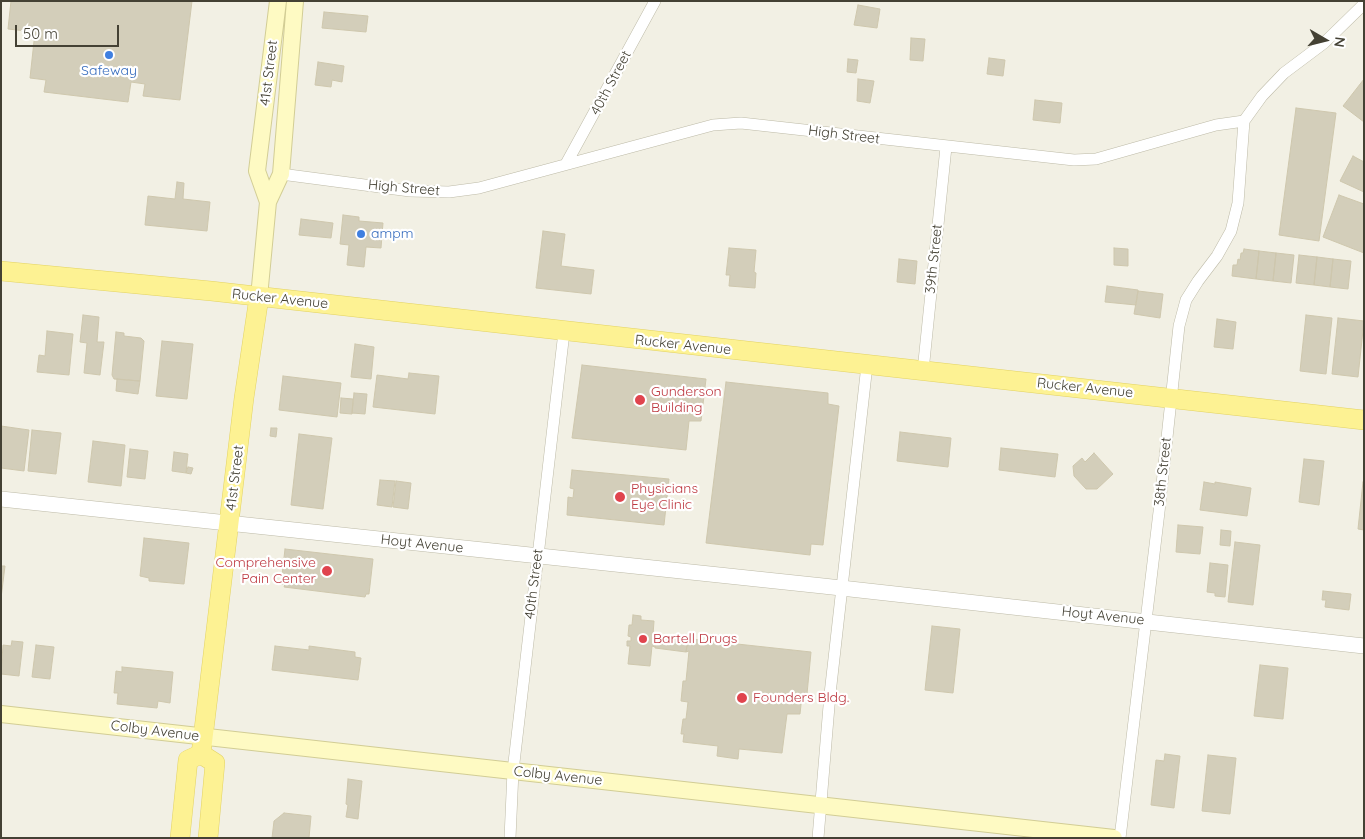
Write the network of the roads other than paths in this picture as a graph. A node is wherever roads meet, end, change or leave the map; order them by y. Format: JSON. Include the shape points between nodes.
{"nodes":[{"id":1,"x":278,"y":1,"type":"edge"},
{"id":2,"x":295,"y":1,"type":"edge"},
{"id":3,"x":655,"y":1,"type":"edge"},
{"id":4,"x":1364,"y":4,"type":"edge"},
{"id":5,"x":268,"y":80,"type":"junction"},
{"id":6,"x":288,"y":82,"type":"junction"},
{"id":7,"x":1244,"y":121,"type":"junction"},
{"id":8,"x":946,"y":147,"type":"junction"},
{"id":9,"x":566,"y":164,"type":"junction"},
{"id":10,"x":281,"y":174,"type":"junction"},
{"id":11,"x":268,"y":202,"type":"junction"},
{"id":12,"x":1,"y":270,"type":"edge"},
{"id":13,"x":259,"y":297,"type":"junction"},
{"id":14,"x":564,"y":332,"type":"junction"},
{"id":15,"x":867,"y":365,"type":"junction"},
{"id":16,"x":923,"y":371,"type":"junction"},
{"id":17,"x":1171,"y":397,"type":"junction"},
{"id":18,"x":1364,"y":420,"type":"edge"},
{"id":19,"x":1,"y":499,"type":"edge"},
{"id":20,"x":229,"y":524,"type":"junction"},
{"id":21,"x":538,"y":556,"type":"junction"},
{"id":22,"x":842,"y":588,"type":"junction"},
{"id":23,"x":1146,"y":621,"type":"junction"},
{"id":24,"x":1364,"y":646,"type":"edge"},
{"id":25,"x":1,"y":714,"type":"edge"},
{"id":26,"x":203,"y":745,"type":"junction"},
{"id":27,"x":513,"y":770,"type":"junction"},
{"id":28,"x":822,"y":805,"type":"junction"},
{"id":29,"x":180,"y":838,"type":"edge"},
{"id":30,"x":208,"y":838,"type":"edge"},
{"id":31,"x":510,"y":838,"type":"edge"},
{"id":32,"x":818,"y":838,"type":"edge"},
{"id":33,"x":1114,"y":838,"type":"edge"},
{"id":34,"x":1120,"y":838,"type":"edge"}],
"edges":[{"from":1,"to":5,"type":"main road","name":"41st Street"},
{"from":2,"to":6,"type":"main road","name":"41st Street"},
{"from":3,"to":9,"type":"street","name":"40th Street"},
{"from":4,"to":7,"type":"street","via":[[1324,43],[1284,73]]},
{"from":5,"to":6,"type":"main road"},
{"from":5,"to":11,"type":"main road","name":"41st Street","via":[[257,170]]},
{"from":6,"to":10,"type":"main road","name":"41st Street"},
{"from":7,"to":8,"type":"street","name":"High Street","via":[[1216,125],[1096,159],[1074,160]]},
{"from":7,"to":17,"type":"street","name":"38th Street","via":[[1238,203],[1230,231],[1217,256],[1186,300],[1179,326]]},
{"from":8,"to":9,"type":"street","name":"High Street","via":[[741,123],[713,125]]},
{"from":8,"to":16,"type":"street","name":"39th Street"},
{"from":9,"to":10,"type":"street","name":"High Street","via":[[479,188],[450,192],[410,191]]},
{"from":10,"to":11,"type":"main road","name":"41st Street"},
{"from":11,"to":13,"type":"main road","name":"41st Street"},
{"from":12,"to":13,"type":"main road","name":"Rucker Avenue"},
{"from":13,"to":14,"type":"main road","name":"Rucker Avenue"},
{"from":13,"to":20,"type":"main road","name":"41st Street"},
{"from":14,"to":15,"type":"main road","name":"Rucker Avenue"},
{"from":14,"to":21,"type":"street","name":"40th Street"},
{"from":15,"to":16,"type":"main road","name":"Rucker Avenue"},
{"from":15,"to":22,"type":"street"},
{"from":16,"to":17,"type":"main road","name":"Rucker Avenue"},
{"from":17,"to":18,"type":"main road","name":"Rucker Avenue"},
{"from":17,"to":23,"type":"street","name":"38th Street"},
{"from":19,"to":20,"type":"street","name":"Hoyt Avenue"},
{"from":20,"to":21,"type":"street","name":"Hoyt Avenue"},
{"from":20,"to":26,"type":"main road","name":"41st Street"},
{"from":21,"to":22,"type":"street","name":"Hoyt Avenue"},
{"from":21,"to":27,"type":"street","name":"40th Street"},
{"from":22,"to":23,"type":"street","name":"Hoyt Avenue"},
{"from":22,"to":28,"type":"street"},
{"from":23,"to":24,"type":"street","name":"Hoyt Avenue"},
{"from":23,"to":34,"type":"street","name":"38th Street"},
{"from":25,"to":26,"type":"main road","name":"Colby Avenue"},
{"from":26,"to":27,"type":"main road","name":"Colby Avenue"},
{"from":26,"to":29,"type":"main road","via":[[188,760]]},
{"from":26,"to":30,"type":"main road","via":[[215,763]]},
{"from":27,"to":28,"type":"main road","name":"Colby Avenue"},
{"from":27,"to":31,"type":"street","name":"40th Street"},
{"from":28,"to":32,"type":"street"},
{"from":28,"to":33,"type":"main road","name":"Colby Avenue"}]}
